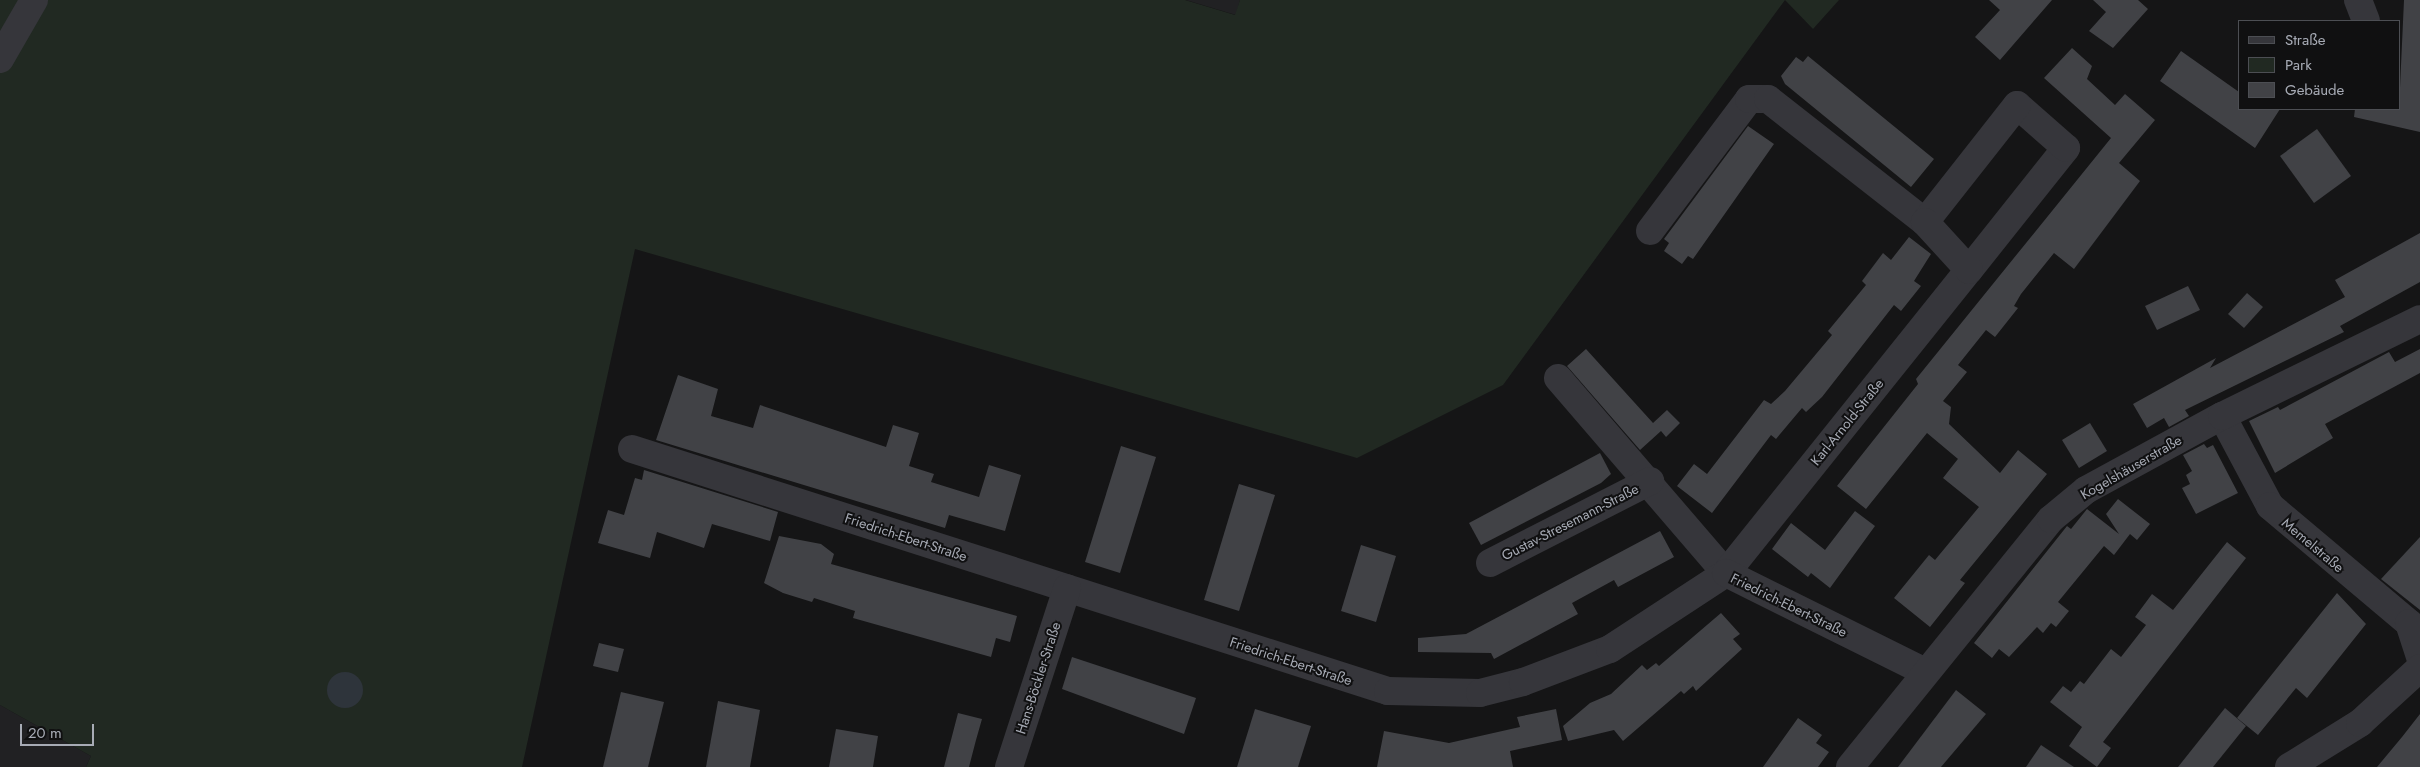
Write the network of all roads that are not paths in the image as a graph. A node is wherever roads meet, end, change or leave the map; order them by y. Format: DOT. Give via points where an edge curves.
graph roads {
  1 [pos="34,0"];
  2 [pos="2358,0"];
  3 [pos="2366,20"];
  4 [pos="0,59"];
  5 [pos="1925,222"];
  6 [pos="1650,231"];
  7 [pos="1968,270"];
  8 [pos="2420,319"];
  9 [pos="1558,378"];
  10 [pos="2222,416"];
  11 [pos="632,449"];
  12 [pos="1650,481"];
  13 [pos="1490,563"];
  14 [pos="1726,573"];
  15 [pos="1067,588"];
  16 [pos="2420,657"];
  17 [pos="2420,668"];
  18 [pos="1925,672"];
  19 [pos="1009,767"];
  20 [pos="1850,767"];
  21 [pos="2289,767"];
  1 -- 4 [label="street"];
  2 -- 3 [label="street"];
  5 -- 6 [label="street" via="1768,99 1749,99"];
  5 -- 7 [label="street"];
  5 -- 7 [label="street, Karl-Arnold-Straße" via="2017,105 2066,148"];
  7 -- 14 [label="street, Karl-Arnold-Straße"];
  8 -- 10 [label="street, Kogelshäuserstraße"];
  9 -- 12 [label="street, Gustav-Stresemann-Straße"];
  10 -- 16 [label="street, Memelstraße" via="2270,506 2409,623"];
  10 -- 18 [label="street, Kogelshäuserstraße" via="2086,490 2051,519"];
  11 -- 15 [label="street, Friedrich-Ebert-Straße"];
  12 -- 13 [label="street, Gustav-Stresemann-Straße"];
  12 -- 14 [label="street, Gustav-Stresemann-Straße"];
  14 -- 15 [label="street, Friedrich-Ebert-Straße" via="1641,631 1592,656 1480,693 1388,691 1338,678"];
  14 -- 18 [label="street, Friedrich-Ebert-Straße"];
  15 -- 19 [label="street, Hans-Böckler-Straße"];
  17 -- 21 [label="street" via="2360,723"];
  18 -- 20 [label="street, Kogelshäuserstraße"];
}
